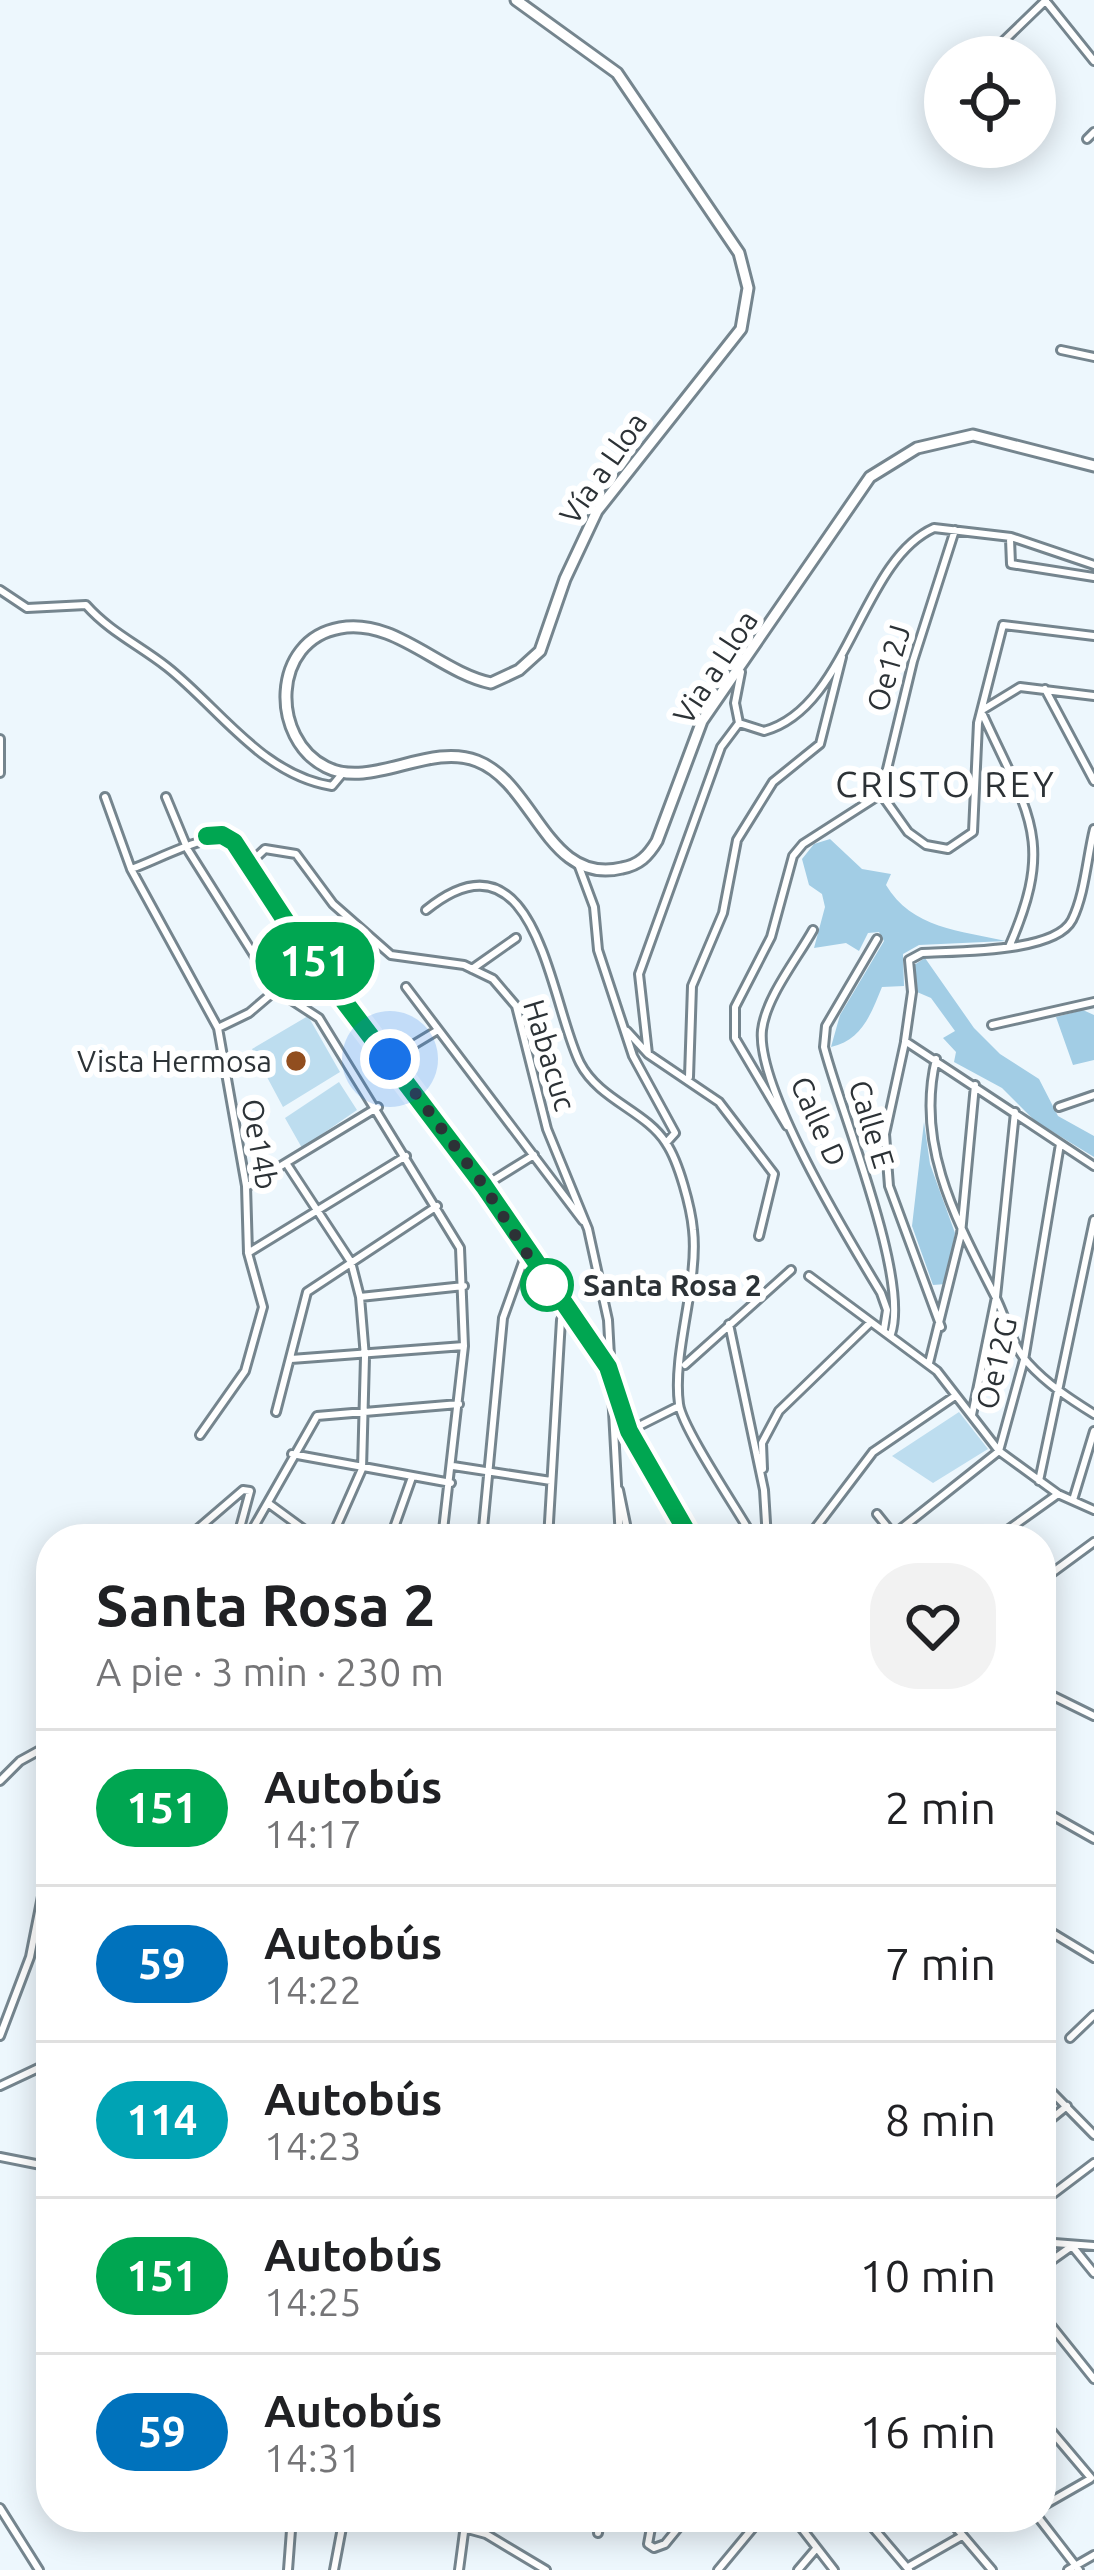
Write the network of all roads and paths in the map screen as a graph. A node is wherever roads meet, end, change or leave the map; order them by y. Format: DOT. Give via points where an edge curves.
graph roads {
  1 [pos="516,0"];
  2 [pos="1045,0"];
  3 [pos="1009,36"];
  4 [pos="1094,61"];
  5 [pos="1061,350"];
  6 [pos="1094,357"];
  7 [pos="1094,466"];
  8 [pos="955,530"];
  9 [pos="1011,537"];
  10 [pos="1094,566"];
  11 [pos="1094,577"];
  12 [pos="0,590"];
  13 [pos="1094,636"];
  14 [pos="844,647"];
  15 [pos="741,672"];
  16 [pos="1045,689"];
  17 [pos="1094,696"];
  18 [pos="981,712"];
  19 [pos="739,723"];
  20 [pos="0,739"];
  21 [pos="0,773"];
  22 [pos="342,774"];
  23 [pos="1094,781"];
  24 [pos="881,794"];
  25 [pos="105,797"];
  26 [pos="166,797"];
  27 [pos="1094,829"];
  28 [pos="188,850"];
  29 [pos="249,864"];
  30 [pos="578,864"];
  31 [pos="131,869"];
  32 [pos="426,910"];
  33 [pos="813,930"];
  34 [pos="516,938"];
  35 [pos="877,939"];
  36 [pos="1009,947"];
  37 [pos="472,969"];
  38 [pos="406,987"];
  39 [pos="276,990"];
  40 [pos="1094,1002"];
  41 [pos="992,1024"];
  42 [pos="218,1028"];
  43 [pos="624,1028"];
  44 [pos="440,1029"];
  45 [pos="905,1041"];
  46 [pos="648,1054"];
  47 [pos="390,1059"];
  48 [pos="936,1059"];
  49 [pos="689,1077"];
  50 [pos="975,1085"];
  51 [pos="1094,1095"];
  52 [pos="378,1107"];
  53 [pos="1059,1107"];
  54 [pos="1015,1112"];
  55 [pos="795,1139"];
  56 [pos="666,1143"];
  57 [pos="1060,1144"];
  58 [pos="533,1155"];
  59 [pos="406,1156"];
  60 [pos="288,1166"];
  61 [pos="1094,1166"];
  62 [pos="246,1186"];
  63 [pos="484,1186"];
  64 [pos="437,1206"];
  65 [pos="318,1210"];
  66 [pos="1094,1220"];
  67 [pos="588,1229"];
  68 [pos="961,1234"];
  69 [pos="759,1236"];
  70 [pos="526,1251"];
  71 [pos="248,1253"];
  72 [pos="351,1262"];
  73 [pos="790,1270"];
  74 [pos="809,1276"];
  75 [pos="464,1286"];
  76 [pos="360,1297"];
  77 [pos="995,1297"];
  78 [pos="568,1310"];
  79 [pos="729,1324"];
  80 [pos="874,1324"];
  81 [pos="941,1327"];
  82 [pos="887,1332"];
  83 [pos="464,1346"];
  84 [pos="365,1357"];
  85 [pos="291,1359"];
  86 [pos="1024,1360"];
  87 [pos="929,1364"];
  88 [pos="608,1367"];
  89 [pos="683,1368"];
  90 [pos="1061,1394"];
  91 [pos="955,1396"];
  92 [pos="459,1404"];
  93 [pos="679,1406"];
  94 [pos="276,1412"];
  95 [pos="365,1414"];
  96 [pos="1094,1414"];
  97 [pos="972,1415"];
  98 [pos="629,1431"];
  99 [pos="1094,1431"];
  100 [pos="200,1435"];
  101 [pos="999,1451"];
  102 [pos="292,1454"];
  103 [pos="453,1466"];
  104 [pos="362,1469"];
  105 [pos="488,1469"];
  106 [pos="616,1475"];
  107 [pos="411,1479"];
  108 [pos="550,1481"];
  109 [pos="1039,1481"];
  110 [pos="451,1483"];
  111 [pos="764,1490"];
  112 [pos="1058,1494"];
  113 [pos="1072,1500"];
  114 [pos="268,1503"];
  115 [pos="1094,1510"];
  116 [pos="878,1514"];
  117 [pos="203,1524"];
  118 [pos="241,1524"];
  119 [pos="256,1524"];
  120 [pos="296,1524"];
  121 [pos="338,1524"];
  122 [pos="395,1524"];
  123 [pos="444,1524"];
  124 [pos="483,1524"];
  125 [pos="549,1524"];
  126 [pos="619,1524"];
  127 [pos="626,1524"];
  128 [pos="682,1524"];
  129 [pos="746,1524"];
  130 [pos="766,1524"];
  131 [pos="818,1524"];
  132 [pos="884,1524"];
  133 [pos="908,1524"];
  134 [pos="1016,1524"];
  135 [pos="1094,1542"];
  136 [pos="1056,1570"];
  137 [pos="1056,1697"];
  138 [pos="1094,1715"];
  139 [pos="36,1752"];
  140 [pos="0,1781"];
  141 [pos="1056,1817"];
  142 [pos="1094,1839"];
  143 [pos="36,1928"];
  144 [pos="1056,1935"];
  145 [pos="1094,1958"];
  146 [pos="1094,2015"];
  147 [pos="0,2036"];
  148 [pos="1070,2038"];
  149 [pos="36,2072"];
  150 [pos="0,2086"];
  151 [pos="1056,2095"];
  152 [pos="1067,2106"];
  153 [pos="1056,2115"];
  154 [pos="1094,2135"];
  155 [pos="0,2157"];
  156 [pos="1094,2163"];
  157 [pos="36,2165"];
  158 [pos="1056,2192"];
  159 [pos="1056,2244"];
  160 [pos="1072,2246"];
  161 [pos="1094,2246"];
  162 [pos="1056,2257"];
  163 [pos="1094,2273"];
  164 [pos="1056,2332"];
  165 [pos="1094,2379"];
  166 [pos="1056,2436"];
  167 [pos="1093,2477"];
  168 [pos="1056,2498"];
  169 [pos="0,2508"];
  170 [pos="291,2532"];
  171 [pos="341,2532"];
  172 [pos="463,2532"];
  173 [pos="479,2532"];
  174 [pos="650,2532"];
  175 [pos="674,2532"];
  176 [pos="750,2532"];
  177 [pos="803,2532"];
  178 [pos="877,2532"];
  179 [pos="959,2532"];
  180 [pos="1048,2532"];
  181 [pos="962,2536"];
  182 [pos="815,2550"];
  183 [pos="1094,2555"];
  184 [pos="908,2569"];
  185 [pos="1074,2569"];
  186 [pos="39,2570"];
  187 [pos="287,2570"];
  188 [pos="334,2570"];
  189 [pos="458,2570"];
  190 [pos="546,2570"];
  191 [pos="718,2570"];
  192 [pos="798,2570"];
  193 [pos="834,2570"];
  194 [pos="992,2570"];
  1 -- 22 [label="street, Vía a Lloa" via="617,73 739,253 746,312 738,334 597,511 530,663 491,683 370,628 337,628 306,648 287,687 289,733 302,752"];
  2 -- 3 [label="street"];
  2 -- 4 [label="street"];
  5 -- 6 [label="street"];
  7 -- 15 [label="street, Via a Lloa" via="973,435 898,457 870,477"];
  8 -- 9 [label="street"];
  8 -- 14 [label="street" via="924,532 883,580"];
  8 -- 24 [label="street, Oe12J"];
  9 -- 10 [label="street"];
  9 -- 11 [label="street" via="1011,564"];
  12 -- 22 [label="street" via="28,608 86,605 204,698 260,756 318,784 332,786"];
  13 -- 18 [label="street" via="1003,625"];
  14 -- 19 [label="street" via="800,717 764,731"];
  14 -- 49 [label="street" via="820,744 773,782 737,840 724,913 692,986"];
  15 -- 19 [label="street"];
  15 -- 30 [label="street, Via a Lloa" via="702,721 645,858 615,870"];
  16 -- 17 [label="street"];
  16 -- 18 [label="street" via="1014,689"];
  16 -- 23 [label="street"];
  18 -- 24 [label="street" via="970,838 948,850 926,845"];
  18 -- 36 [label="street" via="1035,837 1034,887"];
  19 -- 46 [label="street" via="721,746 639,974"];
  20 -- 21 [label="street"];
  22 -- 30 [label="street" via="476,760 502,776"];
  24 -- 55 [label="street" via="793,856 771,938 735,1007 735,1038"];
  25 -- 31 [label="street, Oe14b"];
  26 -- 28 [label="street"];
  27 -- 36 [label="street" via="1064,932"];
  28 -- 29 [label="street" via="207,836 227,837"];
  28 -- 31 [label="street"];
  28 -- 39 [label="street"];
  29 -- 37 [label="street" via="265,849 296,854 333,904 391,955"];
  29 -- 47 [label="street"];
  30 -- 43 [label="street"];
  31 -- 42 [label="street, Oe14b"];
  32 -- 56 [label="street" via="466,888 514,902 546,952 580,1066"];
  33 -- 55 [label="street, Calle D" via="762,1026"];
  34 -- 37 [label="street"];
  35 -- 82 [label="street, Calle E" via="826,1026 824,1047 889,1277 896,1314"];
  36 -- 45 [label="street" via="913,956"];
  37 -- 67 [label="street, Habacuc" via="516,1006 547,1129"];
  38 -- 44 [label="street"];
  39 -- 42 [label="street"];
  39 -- 52 [label="street" via="320,1018"];
  40 -- 41 [label="street"];
  42 -- 62 [label="street, Oe14b"];
  43 -- 46 [label="street"];
  43 -- 56 [label="street" via="669,1114 675,1133"];
  44 -- 47 [label="street"];
  44 -- 58 [label="street"];
  45 -- 48 [label="street"];
  45 -- 81 [label="street" via="885,1134 889,1186"];
  46 -- 49 [label="street"];
  47 -- 63 [label="street"];
  48 -- 50 [label="street"];
  48 -- 68 [label="street" via="928,1107"];
  49 -- 69 [label="street" via="719,1102 774,1174"];
  50 -- 54 [label="street"];
  50 -- 68 [label="street"];
  51 -- 53 [label="street"];
  52 -- 59 [label="street"];
  52 -- 60 [label="street"];
  54 -- 57 [label="street"];
  54 -- 77 [label="street"];
  55 -- 82 [label="street, Calle D" via="881,1293"];
  56 -- 89 [label="street" via="693,1231"];
  57 -- 61 [label="street"];
  57 -- 86 [label="street, Oe12G"];
  58 -- 63 [label="street"];
  58 -- 67 [label="street"];
  59 -- 64 [label="street"];
  59 -- 65 [label="street"];
  60 -- 62 [label="street"];
  60 -- 65 [label="street"];
  62 -- 71 [label="street, Oe14b"];
  63 -- 70 [label="street"];
  64 -- 72 [label="street"];
  64 -- 75 [label="street" via="460,1248"];
  65 -- 71 [label="street"];
  65 -- 72 [label="street"];
  66 -- 90 [label="street"];
  67 -- 88 [label="street, Habacuc" via="608,1320"];
  68 -- 77 [label="street"];
  68 -- 81 [label="street"];
  70 -- 78 [label="street"];
  70 -- 105 [label="street" via="503,1318"];
  71 -- 100 [label="street, Oe14b" via="260,1322 245,1371"];
  72 -- 76 [label="street"];
  72 -- 85 [label="street" via="307,1292"];
  73 -- 79 [label="street"];
  74 -- 80 [label="street"];
  75 -- 76 [label="street"];
  75 -- 83 [label="street"];
  76 -- 84 [label="street"];
  77 -- 86 [label="street"];
  77 -- 97 [label="street"];
  78 -- 88 [label="street"];
  78 -- 108 [label="street"];
  79 -- 89 [label="street"];
  79 -- 111 [label="street"];
  80 -- 82 [label="street"];
  80 -- 111 [label="street" via="864,1324 767,1428"];
  81 -- 87 [label="street"];
  82 -- 87 [label="street"];
  83 -- 84 [label="street"];
  83 -- 92 [label="street"];
  84 -- 85 [label="street"];
  84 -- 95 [label="street"];
  85 -- 94 [label="street"];
  86 -- 90 [label="street"];
  86 -- 101 [label="street, Oe12G"];
  87 -- 91 [label="street"];
  88 -- 98 [label="street"];
  88 -- 106 [label="street"];
  89 -- 93 [label="street"];
  90 -- 96 [label="street"];
  90 -- 109 [label="street"];
  91 -- 97 [label="street"];
  91 -- 131 [label="street" via="873,1452"];
  92 -- 95 [label="street"];
  92 -- 103 [label="street"];
  93 -- 98 [label="street"];
  93 -- 129 [label="street"];
  95 -- 102 [label="street" via="316,1417"];
  95 -- 104 [label="street"];
  97 -- 101 [label="street"];
  98 -- 128 [label="street"];
  99 -- 113 [label="street"];
  101 -- 109 [label="street"];
  101 -- 133 [label="street, Oe12G"];
  102 -- 104 [label="street"];
  102 -- 114 [label="street"];
  103 -- 105 [label="street"];
  103 -- 110 [label="street"];
  104 -- 107 [label="street"];
  104 -- 121 [label="street"];
  105 -- 108 [label="street"];
  105 -- 124 [label="street"];
  106 -- 126 [label="street"];
  106 -- 127 [label="street"];
  107 -- 110 [label="street"];
  107 -- 122 [label="street"];
  108 -- 125 [label="street"];
  109 -- 112 [label="street"];
  110 -- 123 [label="street"];
  111 -- 130 [label="street"];
  112 -- 113 [label="street"];
  112 -- 134 [label="street"];
  113 -- 115 [label="street"];
  114 -- 119 [label="street"];
  114 -- 120 [label="street"];
  116 -- 132 [label="street"];
  117 -- 118 [label="street" via="250,1491"];
  135 -- 136 [label="street"];
  137 -- 138 [label="street"];
  139 -- 140 [label="street"];
  141 -- 142 [label="street"];
  143 -- 147 [label="street"];
  144 -- 145 [label="street"];
  146 -- 148 [label="street"];
  149 -- 150 [label="street"];
  151 -- 152 [label="street"];
  152 -- 153 [label="street"];
  152 -- 154 [label="street"];
  155 -- 157 [label="street"];
  156 -- 158 [label="street"];
  159 -- 160 [label="street"];
  160 -- 161 [label="street"];
  160 -- 162 [label="street"];
  160 -- 163 [label="street"];
  164 -- 165 [label="street"];
  166 -- 167 [label="street"];
  167 -- 168 [label="street"];
  169 -- 186 [label="street"];
  170 -- 187 [label="street"];
  171 -- 188 [label="street"];
  172 -- 189 [label="street"];
  173 -- 190 [label="street"];
  174 -- 175 [label="street" via="651,2547"];
  176 -- 191 [label="street"];
  177 -- 182 [label="street"];
  178 -- 184 [label="street"];
  179 -- 181 [label="street"];
  180 -- 185 [label="street"];
  181 -- 184 [label="street"];
  181 -- 194 [label="street"];
  182 -- 192 [label="street"];
  182 -- 193 [label="street"];
  183 -- 185 [label="street"];
}
